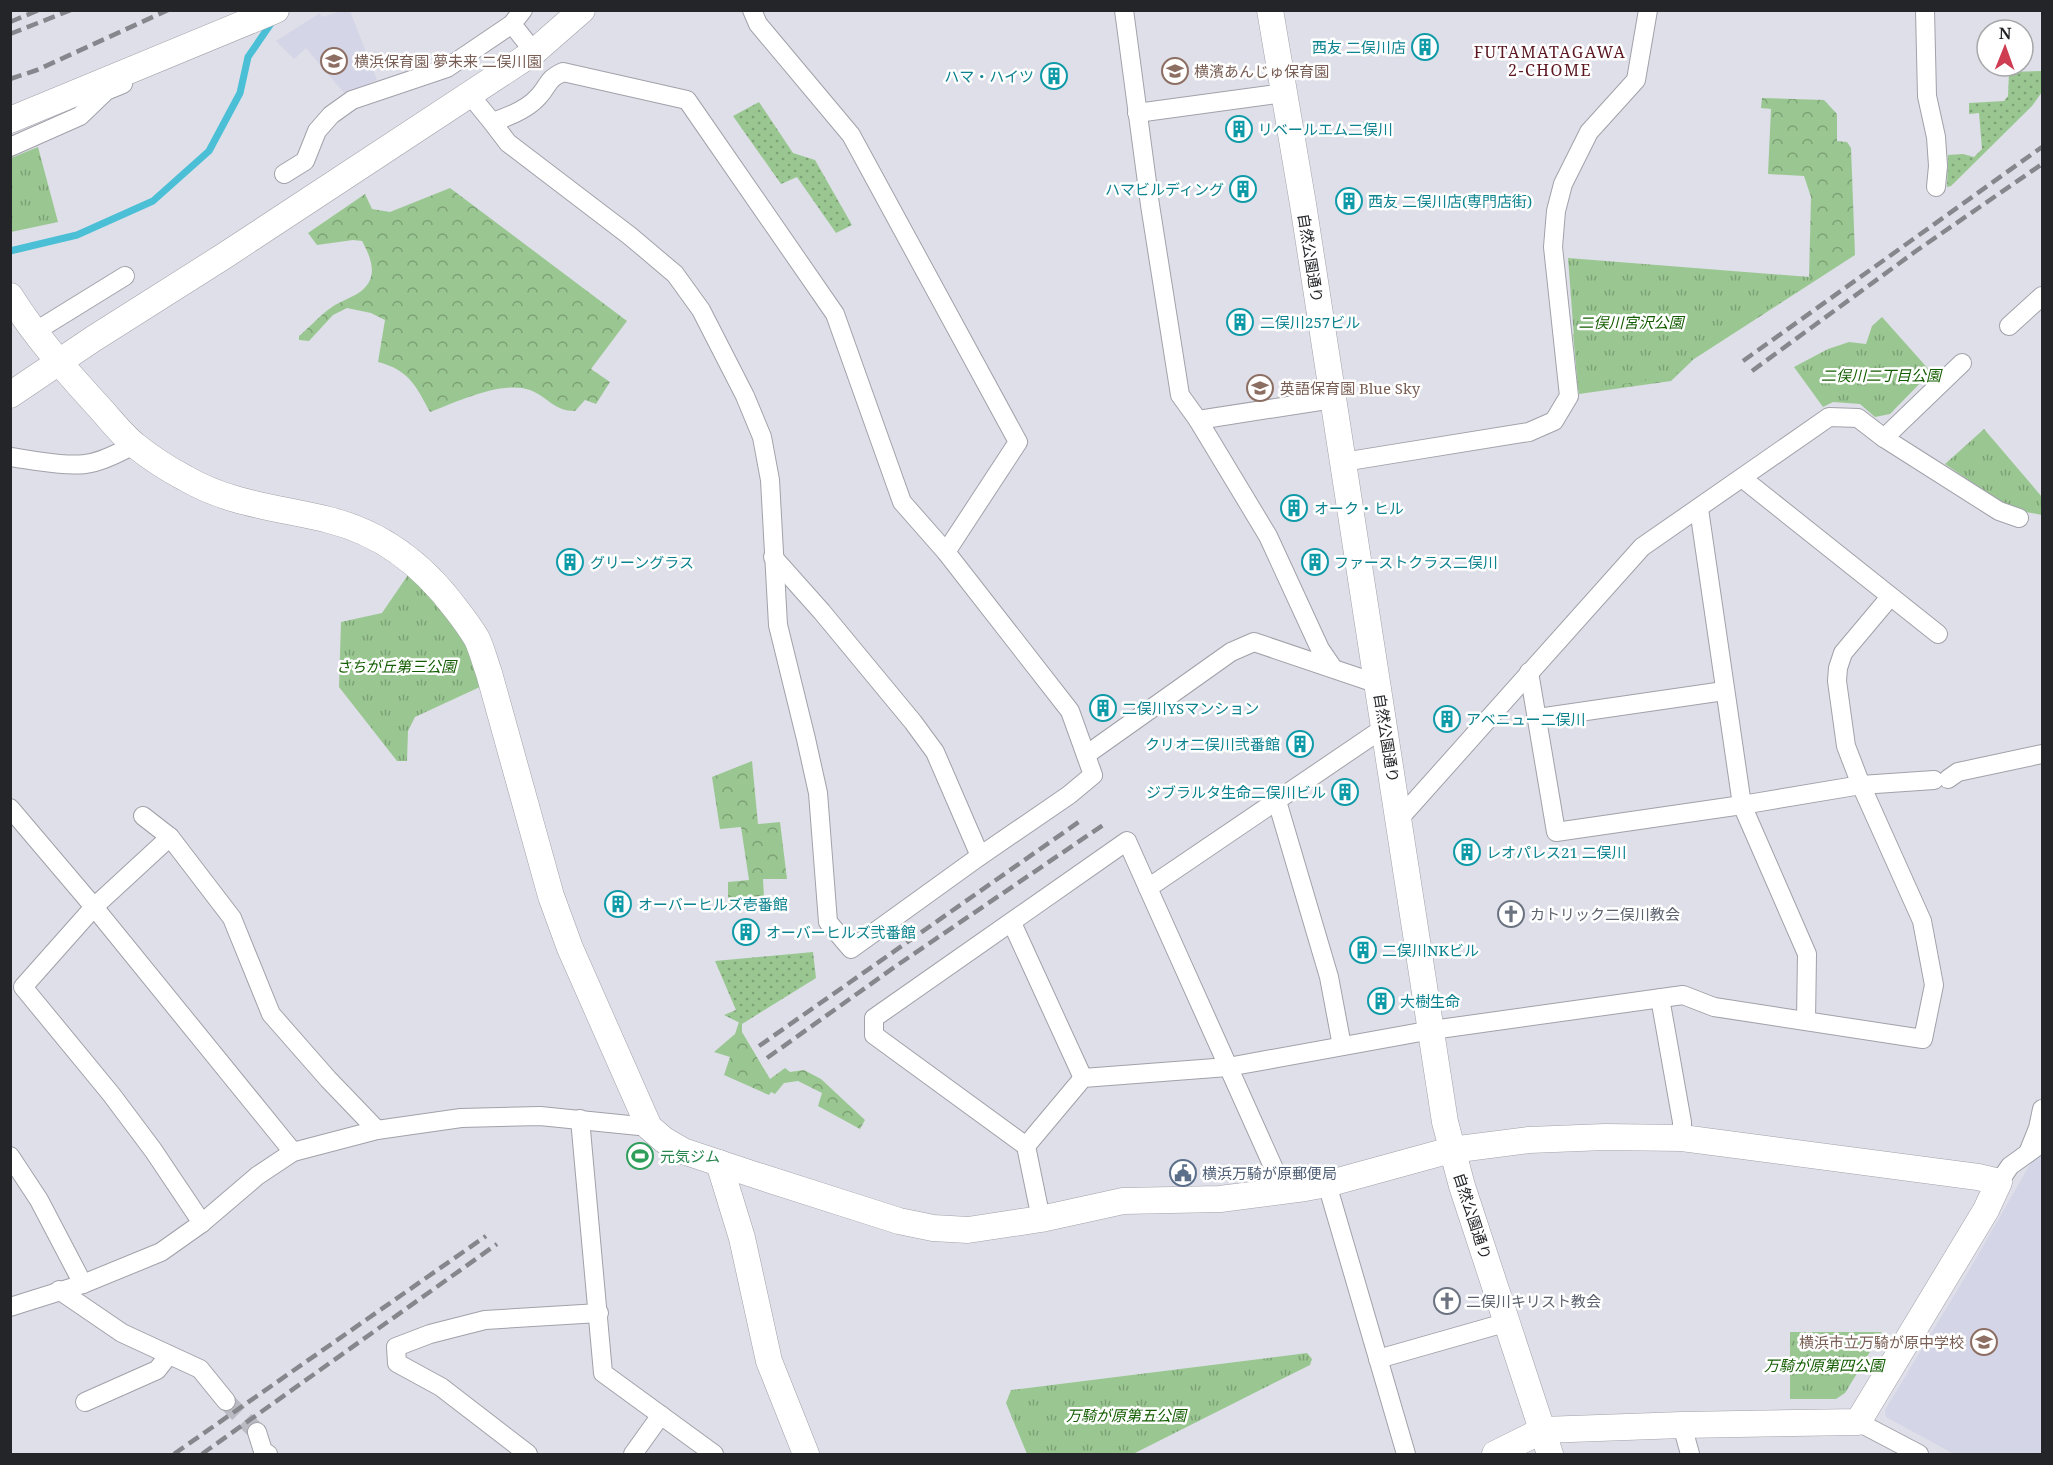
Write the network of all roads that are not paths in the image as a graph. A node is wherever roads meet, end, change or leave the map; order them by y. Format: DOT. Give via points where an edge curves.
graph roads {
  1 [pos="276,10"];
  2 [pos="582,10"];
  3 [pos="752,10"];
  4 [pos="1124,10"];
  5 [pos="1270,10"];
  6 [pos="1648,10"];
  7 [pos="1925,10"];
  8 [pos="518,17"];
  9 [pos="238,36"];
  10 [pos="534,52"];
  11 [pos="1284,93"];
  12 [pos="470,95"];
  13 [pos="1137,113"];
  14 [pos="12,120"];
  15 [pos="492,122"];
  16 [pos="10,147"];
  17 [pos="284,174"];
  18 [pos="1936,187"];
  19 [pos="125,276"];
  20 [pos="10,296"];
  21 [pos="2043,296"];
  22 [pos="2009,326"];
  23 [pos="36,331"];
  24 [pos="60,362"];
  25 [pos="1962,363"];
  26 [pos="10,395"];
  27 [pos="1333,399"];
  28 [pos="1198,420"];
  29 [pos="1884,438"];
  30 [pos="134,445"];
  31 [pos="10,457"];
  32 [pos="1343,462"];
  33 [pos="1742,478"];
  34 [pos="1699,508"];
  35 [pos="2019,518"];
  36 [pos="946,552"];
  37 [pos="773,557"];
  38 [pos="1890,597"];
  39 [pos="1938,634"];
  40 [pos="1333,668"];
  41 [pos="1529,672"];
  42 [pos="1378,684"];
  43 [pos="1724,691"];
  44 [pos="1538,718"];
  45 [pos="1385,727"];
  46 [pos="2043,754"];
  47 [pos="1086,755"];
  48 [pos="1861,785"];
  49 [pos="1277,801"];
  50 [pos="1742,805"];
  51 [pos="10,808"];
  52 [pos="143,816"];
  53 [pos="1399,819"];
  54 [pos="170,837"];
  55 [pos="980,856"];
  56 [pos="1148,888"];
  57 [pos="94,907"];
  58 [pos="1012,922"];
  59 [pos="1660,998"];
  60 [pos="1806,1021"];
  61 [pos="1432,1030"];
  62 [pos="1342,1046"];
  63 [pos="1228,1067"];
  64 [pos="1083,1078"];
  65 [pos="2043,1109"];
  66 [pos="580,1119"];
  67 [pos="649,1127"];
  68 [pos="377,1130"];
  69 [pos="1682,1138"];
  70 [pos="1026,1146"];
  71 [pos="2035,1148"];
  72 [pos="1451,1150"];
  73 [pos="293,1152"];
  74 [pos="10,1155"];
  75 [pos="719,1164"];
  76 [pos="1999,1182"];
  77 [pos="1327,1184"];
  78 [pos="1284,1191"];
  79 [pos="1041,1219"];
  80 [pos="202,1223"];
  81 [pos="83,1284"];
  82 [pos="59,1290"];
  83 [pos="10,1307"];
  84 [pos="598,1313"];
  85 [pos="1508,1322"];
  86 [pos="169,1355"];
  87 [pos="1378,1359"];
  88 [pos="226,1401"];
  89 [pos="85,1402"];
  90 [pos="661,1415"];
  91 [pos="1858,1422"];
  92 [pos="1682,1425"];
  93 [pos="257,1432"];
  94 [pos="1547,1442"];
  95 [pos="268,1455"];
  96 [pos="528,1455"];
  97 [pos="633,1455"];
  98 [pos="714,1455"];
  99 [pos="806,1455"];
  100 [pos="1406,1455"];
  101 [pos="1495,1455"];
  102 [pos="1690,1455"];
  103 [pos="1919,1455"];
  1 -- 14 [label="street"];
  2 -- 10 [label="street"];
  3 -- 36 [label="street" via="758,24 851,135 1018,442"];
  4 -- 13 [label="street"];
  5 -- 11 [label="street, 自然公園通り"];
  6 -- 32 [label="street" via="1635,80 1589,132 1563,184 1556,211 1553,247 1569,396 1554,422 1529,432"];
  7 -- 18 [label="street" via="1927,96 1936,137"];
  8 -- 10 [label="street"];
  8 -- 17 [label="street" via="447,68 352,100 317,131 305,161"];
  9 -- 16 [label="street" via="106,91 80,116"];
  10 -- 12 [label="street"];
  11 -- 13 [label="street"];
  11 -- 27 [label="street, 自然公園通り"];
  12 -- 15 [label="street"];
  12 -- 24 [label="street"];
  13 -- 28 [label="street" via="1180,395"];
  15 -- 36 [label="street" via="509,117 539,97 551,78 563,72 687,100 834,314 902,502"];
  15 -- 37 [label="street" via="508,143 675,274 701,310 746,396 762,437 770,480"];
  19 -- 23 [label="street"];
  20 -- 23 [label="street"];
  21 -- 22 [label="street"];
  23 -- 24 [label="street"];
  24 -- 26 [label="street"];
  24 -- 30 [label="street"];
  25 -- 29 [label="street"];
  27 -- 28 [label="street"];
  27 -- 32 [label="street, 自然公園通り"];
  28 -- 40 [label="street" via="1268,536 1320,649"];
  29 -- 33 [label="street" via="1858,418 1828,417"];
  29 -- 35 [label="street" via="1998,511"];
  30 -- 31 [label="street" via="89,464"];
  30 -- 67 [label="street" via="210,491 356,528 398,551 441,588 476,639 551,896"];
  32 -- 42 [label="street, 自然公園通り"];
  33 -- 34 [label="street"];
  33 -- 38 [label="street"];
  34 -- 41 [label="street" via="1642,547"];
  34 -- 43 [label="street"];
  36 -- 47 [label="street" via="1070,711"];
  37 -- 55 [label="street" via="914,722 935,752"];
  37 -- 55 [label="street" via="778,625 818,793 828,921 851,949"];
  38 -- 39 [label="street"];
  38 -- 48 [label="street" via="1843,653 1838,668 1846,746"];
  40 -- 42 [label="street"];
  40 -- 47 [label="street" via="1254,642 1231,652"];
  41 -- 44 [label="street"];
  41 -- 53 [label="street"];
  42 -- 45 [label="street, 自然公園通り"];
  43 -- 44 [label="street"];
  43 -- 50 [label="street"];
  44 -- 50 [label="street" via="1556,832"];
  45 -- 49 [label="street"];
  45 -- 53 [label="street, 自然公園通り"];
  46 -- 48 [label="street" via="1941,779"];
  47 -- 55 [label="street" via="1093,775"];
  48 -- 50 [label="street"];
  48 -- 60 [label="street" via="1922,921 1934,985 1923,1039"];
  49 -- 56 [label="street"];
  49 -- 62 [label="street" via="1329,977"];
  50 -- 60 [label="street" via="1807,954"];
  51 -- 57 [label="street"];
  52 -- 54 [label="street"];
  53 -- 61 [label="street, 自然公園通り"];
  54 -- 57 [label="street"];
  54 -- 68 [label="street" via="232,918 271,1014"];
  56 -- 58 [label="street" via="1127,841"];
  56 -- 63 [label="street"];
  57 -- 73 [label="street"];
  57 -- 80 [label="street" via="23,987 111,1094"];
  58 -- 64 [label="street"];
  58 -- 70 [label="street" via="874,1018 874,1035"];
  59 -- 60 [label="street" via="1683,995 1714,1007"];
  59 -- 61 [label="street"];
  59 -- 69 [label="street"];
  61 -- 62 [label="street"];
  61 -- 72 [label="street, 自然公園通り"];
  62 -- 63 [label="street"];
  63 -- 64 [label="street"];
  63 -- 78 [label="street"];
  64 -- 70 [label="street"];
  65 -- 71 [label="street"];
  66 -- 67 [label="street"];
  66 -- 68 [label="street" via="461,1118"];
  66 -- 84 [label="street"];
  67 -- 75 [label="street" via="664,1140"];
  68 -- 73 [label="street"];
  69 -- 72 [label="street" via="1528,1140"];
  69 -- 76 [label="street"];
  70 -- 79 [label="street"];
  71 -- 76 [label="street" via="2010,1166"];
  72 -- 77 [label="street"];
  72 -- 85 [label="street, 自然公園通り"];
  73 -- 80 [label="street" via="256,1176"];
  74 -- 81 [label="street" via="39,1200"];
  75 -- 79 [label="street" via="899,1221 933,1228 968,1230"];
  75 -- 99 [label="street" via="742,1238 769,1361"];
  76 -- 91 [label="street"];
  77 -- 78 [label="street"];
  77 -- 87 [label="street"];
  78 -- 79 [label="street" via="1220,1199 1123,1201"];
  80 -- 81 [label="street" via="161,1252"];
  81 -- 82 [label="street"];
  82 -- 83 [label="street"];
  82 -- 86 [label="street" via="122,1333"];
  84 -- 90 [label="street" via="603,1373"];
  84 -- 96 [label="street" via="485,1320 396,1347 397,1363 441,1387"];
  85 -- 87 [label="street"];
  85 -- 94 [label="street, 自然公園通り"];
  86 -- 88 [label="street" via="200,1369"];
  86 -- 89 [label="street" via="157,1370"];
  87 -- 100 [label="street"];
  90 -- 97 [label="street"];
  90 -- 98 [label="street"];
  91 -- 92 [label="street"];
  91 -- 103 [label="street"];
  92 -- 94 [label="street"];
  92 -- 102 [label="street"];
  93 -- 95 [label="street"];
  94 -- 101 [label="street"];
}
